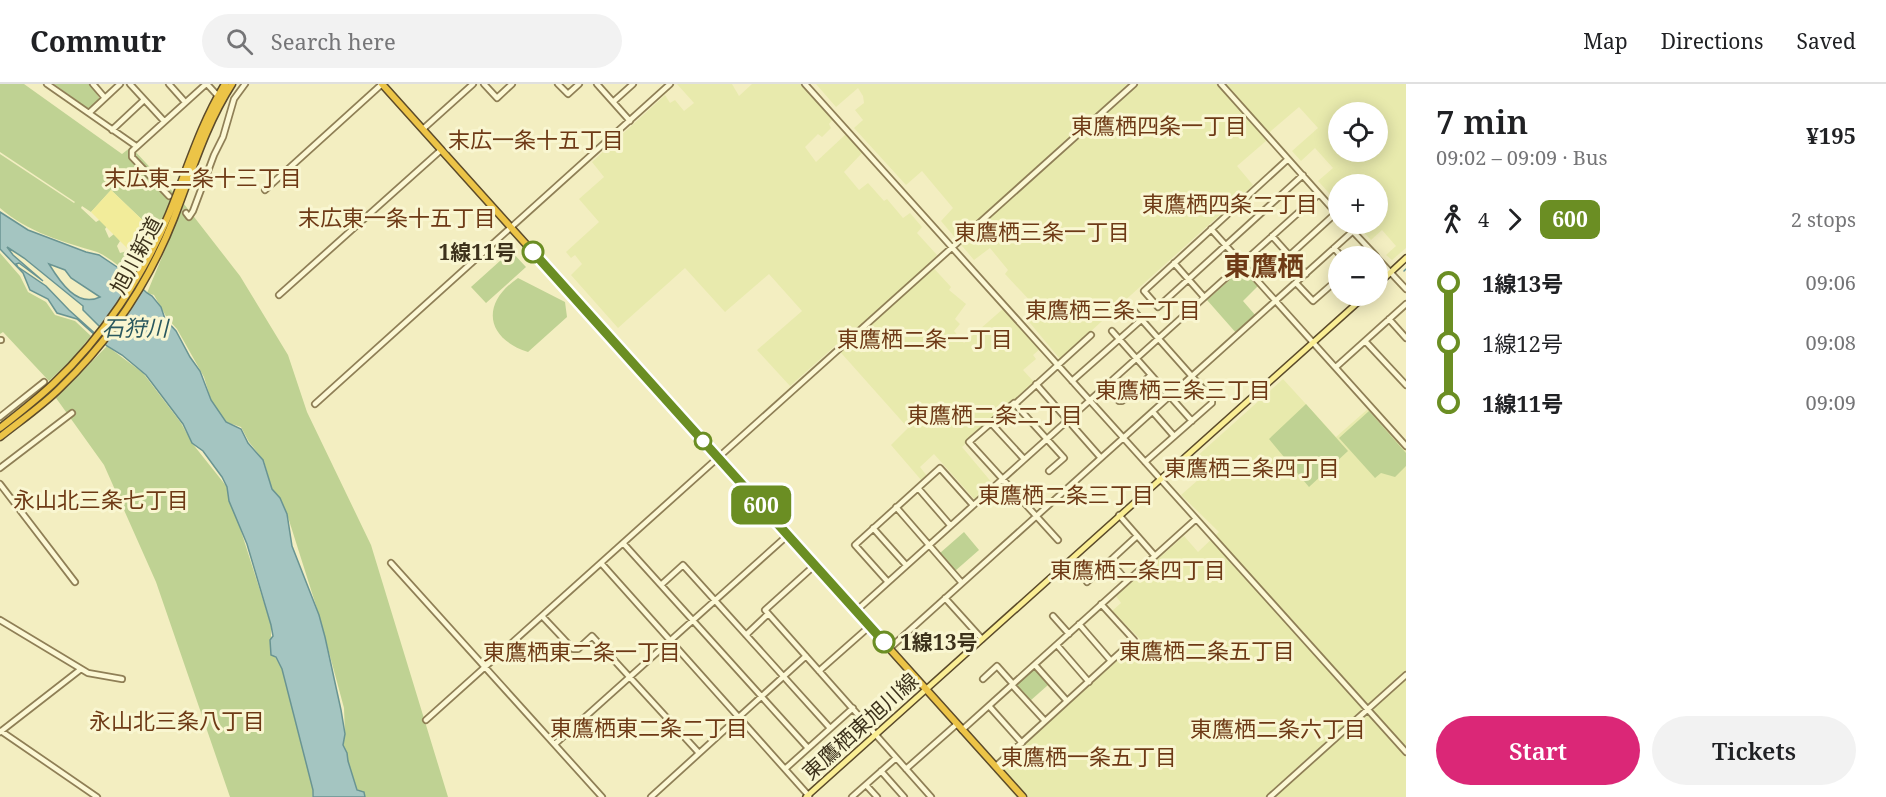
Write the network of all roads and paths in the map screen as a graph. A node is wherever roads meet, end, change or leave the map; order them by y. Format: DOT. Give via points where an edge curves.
graph roads {
  1 [pos="47,84"];
  2 [pos="93,84"];
  3 [pos="120,84"];
  4 [pos="130,84"];
  5 [pos="169,84"];
  6 [pos="206,84"];
  7 [pos="225,84"];
  8 [pos="232,84"];
  9 [pos="245,84"];
  10 [pos="382,84"];
  11 [pos="473,84"];
  12 [pos="484,84"];
  13 [pos="512,84"];
  14 [pos="558,84"];
  15 [pos="579,84"];
  16 [pos="597,84"];
  17 [pos="633,84"];
  18 [pos="805,84"];
  19 [pos="1134,84"];
  20 [pos="1221,84"];
  21 [pos="668,85"];
  22 [pos="105,98"];
  23 [pos="220,98"];
  24 [pos="144,100"];
  25 [pos="185,102"];
  26 [pos="613,102"];
  27 [pos="232,104"];
  28 [pos="88,113"];
  29 [pos="164,121"];
  30 [pos="630,121"];
  31 [pos="423,129"];
  32 [pos="112,130"];
  33 [pos="136,146"];
  34 [pos="441,150"];
  35 [pos="1288,159"];
  36 [pos="1303,175"];
  37 [pos="265,190"];
  38 [pos="1319,194"];
  39 [pos="168,196"];
  40 [pos="1328,204"];
  41 [pos="186,213"];
  42 [pos="1328,222"];
  43 [pos="511,227"];
  44 [pos="1211,229"];
  45 [pos="1350,234"];
  46 [pos="1356,234"];
  47 [pos="1272,236"];
  48 [pos="1226,245"];
  49 [pos="1336,246"];
  50 [pos="1366,246"];
  51 [pos="952,248"];
  52 [pos="1328,254"];
  53 [pos="1290,255"];
  54 [pos="1406,258"];
  55 [pos="1174,263"];
  56 [pos="1242,263"];
  57 [pos="1390,272"];
  58 [pos="1306,274"];
  59 [pos="1188,280"];
  60 [pos="1296,283"];
  61 [pos="1328,288"];
  62 [pos="1406,289"];
  63 [pos="279,295"];
  64 [pos="1204,297"];
  65 [pos="1276,301"];
  66 [pos="1406,304"];
  67 [pos="1354,306"];
  68 [pos="1134,311"];
  69 [pos="1389,319"];
  70 [pos="1142,320"];
  71 [pos="1112,331"];
  72 [pos="1091,335"];
  73 [pos="1158,338"];
  74 [pos="1406,338"];
  75 [pos="1119,339"];
  76 [pos="1365,340"];
  77 [pos="1313,342"];
  78 [pos="1137,358"];
  79 [pos="1058,365"];
  80 [pos="1336,367"];
  81 [pos="1151,375"];
  82 [pos="1192,376"];
  83 [pos="1072,381"];
  84 [pos="44,382"];
  85 [pos="1036,384"];
  86 [pos="1406,385"];
  87 [pos="1105,386"];
  88 [pos="47,394"];
  89 [pos="1170,396"];
  90 [pos="1089,401"];
  91 [pos="315,404"];
  92 [pos="1015,404"];
  93 [pos="0,408"];
  94 [pos="72,412"];
  95 [pos="1153,412"];
  96 [pos="2,415"];
  97 [pos="1068,420"];
  98 [pos="1192,421"];
  99 [pos="991,423"];
  100 [pos="0,428"];
  101 [pos="0,436"];
  102 [pos="1174,436"];
  103 [pos="1123,438"];
  104 [pos="1047,439"];
  105 [pos="1406,446"];
  106 [pos="718,458"];
  107 [pos="1101,458"];
  108 [pos="1024,459"];
  109 [pos="1145,462"];
  110 [pos="0,468"];
  111 [pos="1049,471"];
  112 [pos="1003,478"];
  113 [pos="1159,479"];
  114 [pos="0,483"];
  115 [pos="918,488"];
  116 [pos="973,505"];
  117 [pos="896,507"];
  118 [pos="1119,515"];
  119 [pos="1036,516"];
  120 [pos="1196,519"];
  121 [pos="950,525"];
  122 [pos="873,528"];
  123 [pos="788,535"];
  124 [pos="1137,536"];
  125 [pos="1058,540"];
  126 [pos="623,543"];
  127 [pos="928,545"];
  128 [pos="1155,556"];
  129 [pos="1110,561"];
  130 [pos="391,563"];
  131 [pos="601,563"];
  132 [pos="815,565"];
  133 [pos="906,565"];
  134 [pos="1127,581"];
  135 [pos="75,582"];
  136 [pos="888,582"];
  137 [pos="1087,582"];
  138 [pos="962,583"];
  139 [pos="661,585"];
  140 [pos="945,598"];
  141 [pos="715,600"];
  142 [pos="1101,604"];
  143 [pos="856,610"];
  144 [pos="768,614"];
  145 [pos="542,615"];
  146 [pos="1053,616"];
  147 [pos="0,620"];
  148 [pos="693,621"];
  149 [pos="6,623"];
  150 [pos="1079,624"];
  151 [pos="870,626"];
  152 [pos="0,628"];
  153 [pos="1068,634"];
  154 [pos="746,635"];
  155 [pos="982,639"];
  156 [pos="670,641"];
  157 [pos="1057,645"];
  158 [pos="890,648"];
  159 [pos="806,656"];
  160 [pos="1111,660"];
  161 [pos="1035,665"];
  162 [pos="485,667"];
  163 [pos="81,669"];
  164 [pos="819,671"];
  165 [pos="1406,675"];
  166 [pos="783,676"];
  167 [pos="630,677"];
  168 [pos="122,679"];
  169 [pos="982,679"];
  170 [pos="1089,682"];
  171 [pos="1013,685"];
  172 [pos="926,689"];
  173 [pos="761,696"];
  174 [pos="1067,701"];
  175 [pos="989,706"];
  176 [pos="853,708"];
  177 [pos="1367,709"];
  178 [pos="738,717"];
  179 [pos="426,720"];
  180 [pos="1045,721"];
  181 [pos="957,724"];
  182 [pos="830,729"];
  183 [pos="963,730"];
  184 [pos="1,731"];
  185 [pos="876,734"];
  186 [pos="1022,743"];
  187 [pos="555,744"];
  188 [pos="808,748"];
  189 [pos="1406,752"];
  190 [pos="699,753"];
  191 [pos="896,758"];
  192 [pos="996,766"];
  193 [pos="785,769"];
  194 [pos="906,769"];
  195 [pos="881,771"];
  196 [pos="866,785"];
  197 [pos="808,796"];
  198 [pos="97,797"];
  199 [pos="602,797"];
  200 [pos="651,797"];
  201 [pos="852,797"];
  202 [pos="877,797"];
  203 [pos="904,797"];
  204 [pos="931,797"];
  205 [pos="1023,797"];
  206 [pos="1270,797"];
  1 -- 28 [label="street"];
  2 -- 22 [label="street"];
  3 -- 22 [label="street"];
  4 -- 24 [label="street"];
  5 -- 25 [label="street"];
  6 -- 23 [label="street"];
  6 -- 25 [label="street"];
  7 -- 23 [label="highway, 旭川新道"];
  8 -- 23 [label="highway, 旭川新道"];
  9 -- 27 [label="street"];
  10 -- 31 [label="highway"];
  10 -- 37 [label="street"];
  11 -- 31 [label="street"];
  12 -- 13 [label="street" via="497,98"];
  14 -- 15 [label="street" via="568,94"];
  16 -- 26 [label="street"];
  17 -- 26 [label="street"];
  18 -- 51 [label="street"];
  19 -- 51 [label="street"];
  20 -- 35 [label="street"];
  21 -- 30 [label="street"];
  22 -- 28 [label="street"];
  23 -- 27 [label="street"];
  23 -- 88 [label="highway, 旭川新道" via="192,149 169,221 143,267 98,335"];
  24 -- 29 [label="street"];
  24 -- 32 [label="street"];
  25 -- 29 [label="street"];
  26 -- 30 [label="street"];
  27 -- 41 [label="street" via="193,211 189,216"];
  28 -- 32 [label="street"];
  29 -- 33 [label="street"];
  30 -- 43 [label="street"];
  31 -- 34 [label="highway"];
  32 -- 33 [label="street"];
  33 -- 39 [label="street" via="132,157"];
  34 -- 43 [label="highway"];
  34 -- 63 [label="street"];
  35 -- 36 [label="street"];
  35 -- 44 [label="street"];
  36 -- 38 [label="street"];
  36 -- 48 [label="street"];
  38 -- 40 [label="street"];
  38 -- 47 [label="street"];
  42 -- 53 [label="street"];
  43 -- 91 [label="street"];
  43 -- 106 [label="highway"];
  44 -- 48 [label="street"];
  44 -- 55 [label="street"];
  45 -- 49 [label="street"];
  46 -- 50 [label="street"];
  47 -- 53 [label="street"];
  47 -- 56 [label="street"];
  48 -- 56 [label="street"];
  48 -- 59 [label="street"];
  51 -- 79 [label="street"];
  51 -- 106 [label="street"];
  52 -- 58 [label="street"];
  53 -- 58 [label="street"];
  54 -- 57 [label="main road"];
  55 -- 59 [label="street"];
  55 -- 59 [label="street" via="1144,291 1158,307"];
  56 -- 64 [label="street"];
  56 -- 65 [label="street"];
  57 -- 62 [label="street"];
  58 -- 60 [label="street"];
  59 -- 64 [label="street"];
  60 -- 61 [label="street" via="1313,301"];
  60 -- 65 [label="street"];
  64 -- 73 [label="street"];
  65 -- 77 [label="street"];
  65 -- 82 [label="street"];
  66 -- 69 [label="street"];
  67 -- 77 [label="main road, 東鷹栖東旭川線"];
  68 -- 70 [label="street"];
  69 -- 74 [label="street"];
  69 -- 76 [label="street"];
  70 -- 73 [label="street"];
  70 -- 75 [label="street"];
  71 -- 75 [label="street"];
  72 -- 79 [label="street"];
  73 -- 78 [label="street"];
  73 -- 82 [label="street"];
  75 -- 78 [label="street"];
  75 -- 83 [label="street"];
  76 -- 80 [label="street"];
  76 -- 86 [label="street"];
  77 -- 80 [label="street"];
  77 -- 113 [label="main road, 東鷹栖東旭川線"];
  78 -- 81 [label="street"];
  78 -- 87 [label="street"];
  79 -- 83 [label="street"];
  79 -- 85 [label="street"];
  80 -- 105 [label="street"];
  81 -- 87 [label="street" via="1122,401"];
  81 -- 89 [label="street"];
  82 -- 89 [label="street"];
  82 -- 98 [label="street" via="1212,399"];
  83 -- 90 [label="street"];
  84 -- 96 [label="street"];
  85 -- 92 [label="street"];
  85 -- 97 [label="street"];
  87 -- 90 [label="street"];
  88 -- 100 [label="highway, 旭川新道"];
  88 -- 101 [label="highway, 旭川新道"];
  89 -- 95 [label="street"];
  89 -- 98 [label="street"];
  90 -- 97 [label="street"];
  90 -- 103 [label="street"];
  92 -- 99 [label="street"];
  92 -- 104 [label="street"];
  93 -- 96 [label="street"];
  94 -- 110 [label="street"];
  95 -- 102 [label="street"];
  95 -- 103 [label="street"];
  97 -- 104 [label="street"];
  97 -- 107 [label="street"];
  98 -- 102 [label="street"];
  99 -- 108 [label="street"];
  99 -- 112 [label="street" via="969,442"];
  102 -- 109 [label="street"];
  103 -- 107 [label="street"];
  103 -- 109 [label="street"];
  104 -- 108 [label="street"];
  104 -- 111 [label="street" via="1064,458"];
  106 -- 123 [label="highway"];
  106 -- 126 [label="street"];
  107 -- 119 [label="street"];
  108 -- 112 [label="street"];
  109 -- 113 [label="street"];
  112 -- 116 [label="street"];
  112 -- 119 [label="street"];
  113 -- 118 [label="main road, 東鷹栖東旭川線"];
  113 -- 120 [label="street"];
  114 -- 135 [label="street"];
  115 -- 116 [label="street" via="940,468"];
  115 -- 117 [label="street"];
  115 -- 121 [label="street"];
  116 -- 121 [label="street"];
  117 -- 122 [label="street"];
  117 -- 127 [label="street"];
  118 -- 124 [label="street"];
  118 -- 155 [label="main road, 東鷹栖東旭川線"];
  119 -- 125 [label="street"];
  119 -- 138 [label="street"];
  120 -- 128 [label="street"];
  120 -- 177 [label="street"];
  121 -- 127 [label="street"];
  122 -- 133 [label="street"];
  122 -- 136 [label="street" via="855,545"];
  123 -- 132 [label="highway"];
  123 -- 141 [label="street"];
  124 -- 128 [label="street"];
  124 -- 129 [label="street"];
  126 -- 131 [label="street"];
  126 -- 139 [label="street"];
  127 -- 133 [label="street"];
  127 -- 138 [label="street"];
  128 -- 134 [label="street"];
  129 -- 134 [label="street"];
  129 -- 137 [label="street"];
  130 -- 162 [label="street"];
  131 -- 145 [label="street"];
  131 -- 156 [label="street"];
  132 -- 143 [label="highway"];
  132 -- 144 [label="street" via="765,610"];
  133 -- 136 [label="street"];
  134 -- 142 [label="street"];
  136 -- 143 [label="street"];
  138 -- 140 [label="street"];
  139 -- 141 [label="street" via="683,565"];
  139 -- 148 [label="street"];
  140 -- 155 [label="street"];
  140 -- 158 [label="street"];
  141 -- 148 [label="street"];
  141 -- 154 [label="street"];
  142 -- 150 [label="street"];
  142 -- 160 [label="street" via="1134,640"];
  143 -- 151 [label="highway"];
  144 -- 154 [label="street"];
  144 -- 159 [label="street"];
  145 -- 162 [label="street"];
  145 -- 167 [label="street" via="573,649 592,636"];
  146 -- 153 [label="street"];
  147 -- 149 [label="street"];
  148 -- 156 [label="street"];
  148 -- 173 [label="street"];
  149 -- 152 [label="street"];
  149 -- 163 [label="street"];
  150 -- 153 [label="street"];
  150 -- 160 [label="street"];
  151 -- 158 [label="highway"];
  151 -- 164 [label="street"];
  153 -- 157 [label="street"];
  154 -- 166 [label="street"];
  155 -- 172 [label="main road, 東鷹栖東旭川線"];
  156 -- 167 [label="street"];
  156 -- 178 [label="street"];
  157 -- 161 [label="street"];
  157 -- 170 [label="street"];
  158 -- 172 [label="highway"];
  159 -- 164 [label="street"];
  159 -- 166 [label="street"];
  160 -- 170 [label="street"];
  161 -- 171 [label="street"];
  161 -- 174 [label="street"];
  162 -- 179 [label="street"];
  162 -- 187 [label="street"];
  163 -- 168 [label="street"];
  163 -- 184 [label="street"];
  164 -- 176 [label="street"];
  165 -- 177 [label="street"];
  166 -- 173 [label="street"];
  166 -- 182 [label="street"];
  167 -- 187 [label="street"];
  167 -- 190 [label="street"];
  169 -- 171 [label="street" via="997,666"];
  170 -- 174 [label="street"];
  171 -- 175 [label="street"];
  171 -- 180 [label="street"];
  172 -- 181 [label="highway"];
  172 -- 185 [label="main road, 東鷹栖東旭川線"];
  173 -- 178 [label="street"];
  173 -- 188 [label="street"];
  174 -- 180 [label="street"];
  175 -- 183 [label="street"];
  175 -- 186 [label="street"];
  176 -- 182 [label="street"];
  176 -- 185 [label="street"];
  177 -- 189 [label="street"];
  177 -- 206 [label="street"];
  178 -- 190 [label="street"];
  178 -- 193 [label="street"];
  180 -- 186 [label="street"];
  181 -- 183 [label="highway"];
  181 -- 194 [label="street"];
  182 -- 188 [label="street"];
  183 -- 192 [label="highway"];
  184 -- 198 [label="street"];
  185 -- 191 [label="street"];
  185 -- 197 [label="main road, 東鷹栖東旭川線"];
  186 -- 192 [label="street"];
  187 -- 199 [label="street"];
  188 -- 193 [label="street"];
  190 -- 200 [label="street"];
  191 -- 194 [label="street"];
  191 -- 195 [label="street"];
  192 -- 205 [label="highway"];
  193 -- 197 [label="street"];
  194 -- 204 [label="street"];
  195 -- 196 [label="street"];
  195 -- 203 [label="street"];
  196 -- 201 [label="street"];
  196 -- 202 [label="street"];
}
